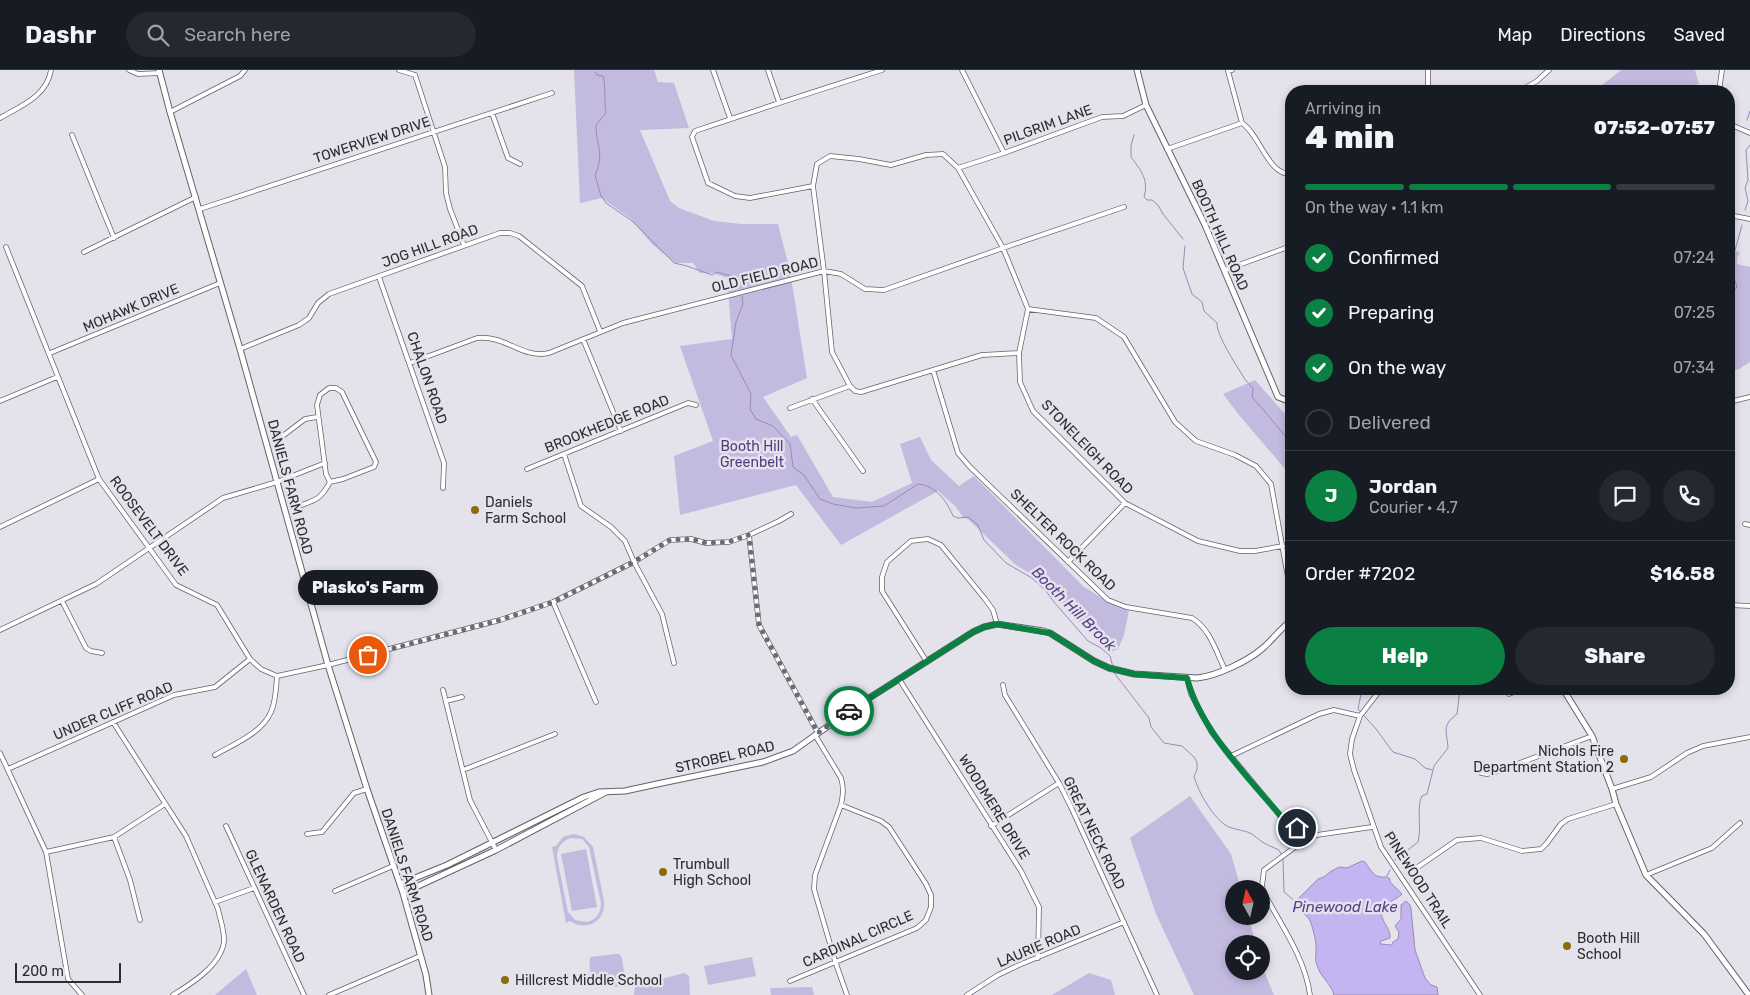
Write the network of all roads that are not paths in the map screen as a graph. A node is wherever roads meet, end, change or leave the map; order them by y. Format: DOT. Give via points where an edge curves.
graph roads {
  1 [pos="52,70"];
  2 [pos="129,70"];
  3 [pos="244,70"];
  4 [pos="399,70"];
  5 [pos="419,70"];
  6 [pos="714,70"];
  7 [pos="768,70"];
  8 [pos="882,70"];
  9 [pos="962,70"];
  10 [pos="1137,70"];
  11 [pos="1232,70"];
  12 [pos="1428,70"];
  13 [pos="1549,70"];
  14 [pos="1722,70"];
  15 [pos="160,72"];
  16 [pos="415,75"];
  17 [pos="1428,85"];
  18 [pos="1530,85"];
  19 [pos="1720,85"];
  20 [pos="552,93"];
  21 [pos="780,102"];
  22 [pos="1146,105"];
  23 [pos="170,112"];
  24 [pos="492,113"];
  25 [pos="0,118"];
  26 [pos="730,118"];
  27 [pos="1242,123"];
  28 [pos="1735,127"];
  29 [pos="434,131"];
  30 [pos="1750,133"];
  31 [pos="72,134"];
  32 [pos="1167,149"];
  33 [pos="1004,153"];
  34 [pos="520,164"];
  35 [pos="958,168"];
  36 [pos="1285,173"];
  37 [pos="813,186"];
  38 [pos="196,197"];
  39 [pos="1124,207"];
  40 [pos="200,208"];
  41 [pos="1735,216"];
  42 [pos="1750,219"];
  43 [pos="114,238"];
  44 [pos="464,245"];
  45 [pos="6,247"];
  46 [pos="1003,248"];
  47 [pos="1285,248"];
  48 [pos="84,252"];
  49 [pos="1225,270"];
  50 [pos="824,271"];
  51 [pos="379,277"];
  52 [pos="220,283"];
  53 [pos="1028,309"];
  54 [pos="600,332"];
  55 [pos="583,339"];
  56 [pos="240,349"];
  57 [pos="1019,353"];
  58 [pos="50,354"];
  59 [pos="410,363"];
  60 [pos="933,370"];
  61 [pos="57,377"];
  62 [pos="850,386"];
  63 [pos="1750,397"];
  64 [pos="812,400"];
  65 [pos="1285,400"];
  66 [pos="0,401"];
  67 [pos="1735,401"];
  68 [pos="696,405"];
  69 [pos="790,408"];
  70 [pos="317,417"];
  71 [pos="622,431"];
  72 [pos="280,438"];
  73 [pos="564,454"];
  74 [pos="325,463"];
  75 [pos="527,469"];
  76 [pos="863,471"];
  77 [pos="100,479"];
  78 [pos="277,482"];
  79 [pos="330,482"];
  80 [pos="443,488"];
  81 [pos="1125,503"];
  82 [pos="299,506"];
  83 [pos="791,514"];
  84 [pos="0,527"];
  85 [pos="749,535"];
  86 [pos="149,546"];
  87 [pos="1283,546"];
  88 [pos="1285,558"];
  89 [pos="634,562"];
  90 [pos="1068,562"];
  91 [pos="62,601"];
  92 [pos="553,602"];
  93 [pos="1735,605"];
  94 [pos="1750,606"];
  95 [pos="997,624"];
  96 [pos="1285,626"];
  97 [pos="0,630"];
  98 [pos="102,653"];
  99 [pos="250,659"];
  100 [pos="927,662"];
  101 [pos="674,663"];
  102 [pos="328,665"];
  103 [pos="1225,670"];
  104 [pos="277,676"];
  105 [pos="1187,678"];
  106 [pos="899,679"];
  107 [pos="1003,685"];
  108 [pos="443,690"];
  109 [pos="1376,695"];
  110 [pos="1567,695"];
  111 [pos="462,696"];
  112 [pos="446,702"];
  113 [pos="596,702"];
  114 [pos="1361,714"];
  115 [pos="114,722"];
  116 [pos="555,734"];
  117 [pos="817,734"];
  118 [pos="1592,736"];
  119 [pos="1750,737"];
  120 [pos="0,753"];
  121 [pos="215,755"];
  122 [pos="1231,756"];
  123 [pos="8,769"];
  124 [pos="463,770"];
  125 [pos="1481,773"];
  126 [pos="1059,783"];
  127 [pos="367,789"];
  128 [pos="1612,789"];
  129 [pos="607,792"];
  130 [pos="165,804"];
  131 [pos="568,804"];
  132 [pos="1616,804"];
  133 [pos="841,805"];
  134 [pos="571,810"];
  135 [pos="1740,823"];
  136 [pos="226,826"];
  137 [pos="991,826"];
  138 [pos="1372,827"];
  139 [pos="306,834"];
  140 [pos="1310,836"];
  141 [pos="114,837"];
  142 [pos="492,843"];
  143 [pos="496,850"];
  144 [pos="46,852"];
  145 [pos="393,866"];
  146 [pos="1412,871"];
  147 [pos="1646,875"];
  148 [pos="400,884"];
  149 [pos="254,888"];
  150 [pos="336,891"];
  151 [pos="403,893"];
  152 [pos="215,902"];
  153 [pos="140,920"];
  154 [pos="1124,922"];
  155 [pos="420,956"];
  156 [pos="1038,958"];
  157 [pos="835,961"];
  158 [pos="790,981"];
  159 [pos="82,995"];
  160 [pos="173,995"];
  161 [pos="304,995"];
  162 [pos="329,995"];
  163 [pos="429,995"];
  164 [pos="847,995"];
  165 [pos="966,995"];
  166 [pos="1158,995"];
  167 [pos="1310,995"];
  168 [pos="1480,995"];
  169 [pos="1749,995"];
  1 -- 25 [label="street" via="50,81 36,98"];
  2 -- 15 [label="street" via="138,74"];
  3 -- 23 [label="street" via="240,76"];
  4 -- 16 [label="street"];
  5 -- 16 [label="street"];
  6 -- 26 [label="street"];
  7 -- 21 [label="street"];
  8 -- 21 [label="street"];
  9 -- 33 [label="street"];
  10 -- 22 [label="street, BOOTH HILL ROAD"];
  11 -- 27 [label="street" via="1228,71"];
  12 -- 17 [label="street"];
  13 -- 18 [label="street"];
  14 -- 19 [label="street"];
  15 -- 23 [label="street, DANIELS FARM ROAD"];
  16 -- 29 [label="street"];
  20 -- 24 [label="street, TOWERVIEW DRIVE"];
  21 -- 26 [label="street"];
  22 -- 32 [label="street, BOOTH HILL ROAD"];
  22 -- 33 [label="street, PILGRIM LANE" via="1123,116 1102,117"];
  23 -- 38 [label="street, DANIELS FARM ROAD"];
  24 -- 29 [label="street, TOWERVIEW DRIVE"];
  24 -- 34 [label="street" via="508,158"];
  26 -- 37 [label="street" via="695,131 692,137 708,183 736,196 750,198"];
  27 -- 32 [label="street"];
  27 -- 36 [label="street" via="1250,129 1273,167"];
  28 -- 30 [label="street"];
  29 -- 40 [label="street, TOWERVIEW DRIVE"];
  29 -- 44 [label="street" via="445,167 450,209"];
  31 -- 43 [label="street"];
  32 -- 49 [label="street, BOOTH HILL ROAD"];
  33 -- 35 [label="street, PILGRIM LANE"];
  35 -- 37 [label="street" via="943,154 891,164 830,156 817,164"];
  35 -- 46 [label="street"];
  37 -- 50 [label="street"];
  38 -- 40 [label="street, DANIELS FARM ROAD"];
  38 -- 43 [label="street"];
  39 -- 46 [label="street, OLD FIELD ROAD"];
  40 -- 52 [label="street, DANIELS FARM ROAD"];
  41 -- 42 [label="street"];
  43 -- 48 [label="street"];
  44 -- 51 [label="street, JOG HILL ROAD"];
  44 -- 54 [label="street, JOG HILL ROAD" via="500,233 519,236 582,286"];
  45 -- 58 [label="street, ROOSEVELT DRIVE"];
  46 -- 50 [label="street, OLD FIELD ROAD" via="884,290 865,289 842,274"];
  46 -- 53 [label="street"];
  47 -- 49 [label="street"];
  49 -- 65 [label="street, BOOTH HILL ROAD" via="1278,397"];
  50 -- 54 [label="street, OLD FIELD ROAD" via="623,323"];
  50 -- 62 [label="street" via="832,352"];
  51 -- 56 [label="street, JOG HILL ROAD" via="329,294 299,325"];
  51 -- 59 [label="street, CHALON ROAD"];
  52 -- 56 [label="street, DANIELS FARM ROAD"];
  52 -- 58 [label="street, MOHAWK DRIVE"];
  53 -- 57 [label="street, STONELEIGH ROAD"];
  53 -- 87 [label="street" via="1096,318 1124,337 1175,422 1196,441 1256,466 1270,484"];
  54 -- 55 [label="street, OLD FIELD ROAD"];
  55 -- 59 [label="street, OLD FIELD ROAD" via="539,355 500,340 477,338"];
  55 -- 71 [label="street"];
  56 -- 78 [label="street, DANIELS FARM ROAD"];
  57 -- 60 [label="street" via="982,355"];
  57 -- 81 [label="street, STONELEIGH ROAD" via="1020,382 1033,411"];
  58 -- 61 [label="street, ROOSEVELT DRIVE"];
  59 -- 80 [label="street, CHALON ROAD" via="444,463"];
  60 -- 62 [label="street" via="861,392"];
  60 -- 90 [label="street, SHELTER ROCK ROAD" via="958,453"];
  61 -- 66 [label="street"];
  61 -- 77 [label="street, ROOSEVELT DRIVE"];
  62 -- 64 [label="street"];
  63 -- 67 [label="street"];
  64 -- 69 [label="street"];
  64 -- 76 [label="street"];
  68 -- 71 [label="street, BROOKHEDGE ROAD" via="688,403"];
  70 -- 72 [label="street" via="305,419"];
  70 -- 74 [label="street"];
  70 -- 79 [label="street" via="316,405 320,395 329,388 342,392 376,462 374,467"];
  71 -- 73 [label="street, BROOKHEDGE ROAD"];
  73 -- 75 [label="street, BROOKHEDGE ROAD"];
  73 -- 89 [label="street" via="581,506 625,541"];
  74 -- 78 [label="street"];
  74 -- 79 [label="street"];
  77 -- 84 [label="street"];
  77 -- 86 [label="street, ROOSEVELT DRIVE"];
  78 -- 86 [label="street" via="223,498"];
  78 -- 102 [label="street, DANIELS FARM ROAD"];
  79 -- 82 [label="street" via="319,498"];
  81 -- 87 [label="street, STONELEIGH ROAD" via="1198,541 1240,551"];
  81 -- 90 [label="street"];
  83 -- 85 [label="street"];
  85 -- 89 [label="street" via="728,542 670,540"];
  85 -- 117 [label="street" via="759,625"];
  86 -- 91 [label="street" via="96,584"];
  86 -- 99 [label="street, ROOSEVELT DRIVE" via="176,585 217,605"];
  87 -- 88 [label="street"];
  89 -- 92 [label="street"];
  89 -- 101 [label="street" via="662,614"];
  90 -- 103 [label="street, SHELTER ROCK ROAD" via="1108,600 1126,607 1192,618 1200,623"];
  91 -- 97 [label="street"];
  91 -- 98 [label="street" via="86,648"];
  92 -- 102 [label="street" via="500,620"];
  92 -- 113 [label="street"];
  93 -- 94 [label="street"];
  95 -- 100 [label="street, STROBEL ROAD" via="973,632"];
  95 -- 100 [label="street" via="985,598 941,546 928,539 911,541 887,562 882,592"];
  95 -- 105 [label="street, STROBEL ROAD" via="1050,633 1109,668 1135,674"];
  96 -- 103 [label="street, STROBEL ROAD" via="1262,649"];
  99 -- 104 [label="street, ROOSEVELT DRIVE" via="261,669"];
  99 -- 115 [label="street, UNDER CLIFF ROAD" via="215,687 174,695"];
  100 -- 106 [label="street, STROBEL ROAD"];
  102 -- 104 [label="street"];
  102 -- 127 [label="street, DANIELS FARM ROAD"];
  103 -- 105 [label="street, STROBEL ROAD" via="1206,677"];
  104 -- 121 [label="street" via="271,713 263,724"];
  105 -- 122 [label="street" via="1199,711"];
  106 -- 117 [label="street, STROBEL ROAD"];
  106 -- 137 [label="street, WOODMERE DRIVE"];
  107 -- 126 [label="street, GREAT NECK ROAD" via="1005,695"];
  108 -- 112 [label="street"];
  109 -- 114 [label="street, PINEWOOD TRAIL"];
  110 -- 118 [label="street"];
  111 -- 112 [label="street"];
  112 -- 124 [label="street"];
  114 -- 122 [label="street" via="1334,710 1319,714"];
  114 -- 138 [label="street, PINEWOOD TRAIL" via="1350,754"];
  115 -- 123 [label="street, UNDER CLIFF ROAD"];
  115 -- 130 [label="street"];
  116 -- 124 [label="street"];
  117 -- 129 [label="street, STROBEL ROAD" via="793,752 763,762"];
  117 -- 133 [label="street" via="841,778"];
  118 -- 125 [label="street" via="1496,772"];
  118 -- 128 [label="street"];
  119 -- 128 [label="street" via="1703,746 1651,777"];
  120 -- 123 [label="street"];
  122 -- 140 [label="street" via="1284,820"];
  123 -- 144 [label="street"];
  124 -- 142 [label="street" via="470,800"];
  126 -- 137 [label="street"];
  126 -- 154 [label="street, GREAT NECK ROAD"];
  127 -- 139 [label="street" via="354,793 322,832"];
  127 -- 145 [label="street, DANIELS FARM ROAD"];
  128 -- 132 [label="street"];
  129 -- 131 [label="street, STROBEL ROAD"];
  129 -- 134 [label="street, STROBEL ROAD"];
  130 -- 141 [label="street"];
  130 -- 152 [label="street" via="186,836"];
  131 -- 134 [label="street"];
  131 -- 142 [label="street, STROBEL ROAD"];
  132 -- 146 [label="street" via="1568,819 1541,848 1522,851 1481,838 1457,840"];
  132 -- 147 [label="street"];
  133 -- 157 [label="street" via="815,875 814,889"];
  133 -- 157 [label="street, CARDINAL CIRCLE" via="889,827 926,884 931,895 931,907 926,920 917,928"];
  134 -- 143 [label="street, STROBEL ROAD"];
  135 -- 147 [label="street" via="1712,848"];
  136 -- 149 [label="street, GLENARDEN ROAD"];
  137 -- 156 [label="street, WOODMERE DRIVE" via="1021,871 1039,906"];
  138 -- 140 [label="street"];
  138 -- 168 [label="street, PINEWOOD TRAIL" via="1381,847"];
  140 -- 167 [label="street" via="1264,870 1262,886 1302,964"];
  141 -- 144 [label="street"];
  141 -- 153 [label="street"];
  142 -- 143 [label="street"];
  142 -- 148 [label="street, STROBEL ROAD"];
  143 -- 151 [label="street, STROBEL ROAD"];
  144 -- 159 [label="street" via="68,979"];
  145 -- 148 [label="street, DANIELS FARM ROAD"];
  145 -- 150 [label="street"];
  147 -- 169 [label="street" via="1704,934"];
  148 -- 151 [label="street, DANIELS FARM ROAD"];
  149 -- 152 [label="street"];
  149 -- 161 [label="street, GLENARDEN ROAD"];
  151 -- 155 [label="street, DANIELS FARM ROAD"];
  152 -- 160 [label="street" via="223,931 222,951 196,981"];
  154 -- 156 [label="street, LAURIE ROAD"];
  154 -- 166 [label="street, GREAT NECK ROAD"];
  155 -- 162 [label="street"];
  155 -- 163 [label="street, DANIELS FARM ROAD"];
  156 -- 165 [label="street, LAURIE ROAD" via="998,975"];
  157 -- 158 [label="street, CARDINAL CIRCLE"];
  157 -- 164 [label="street"];
}
